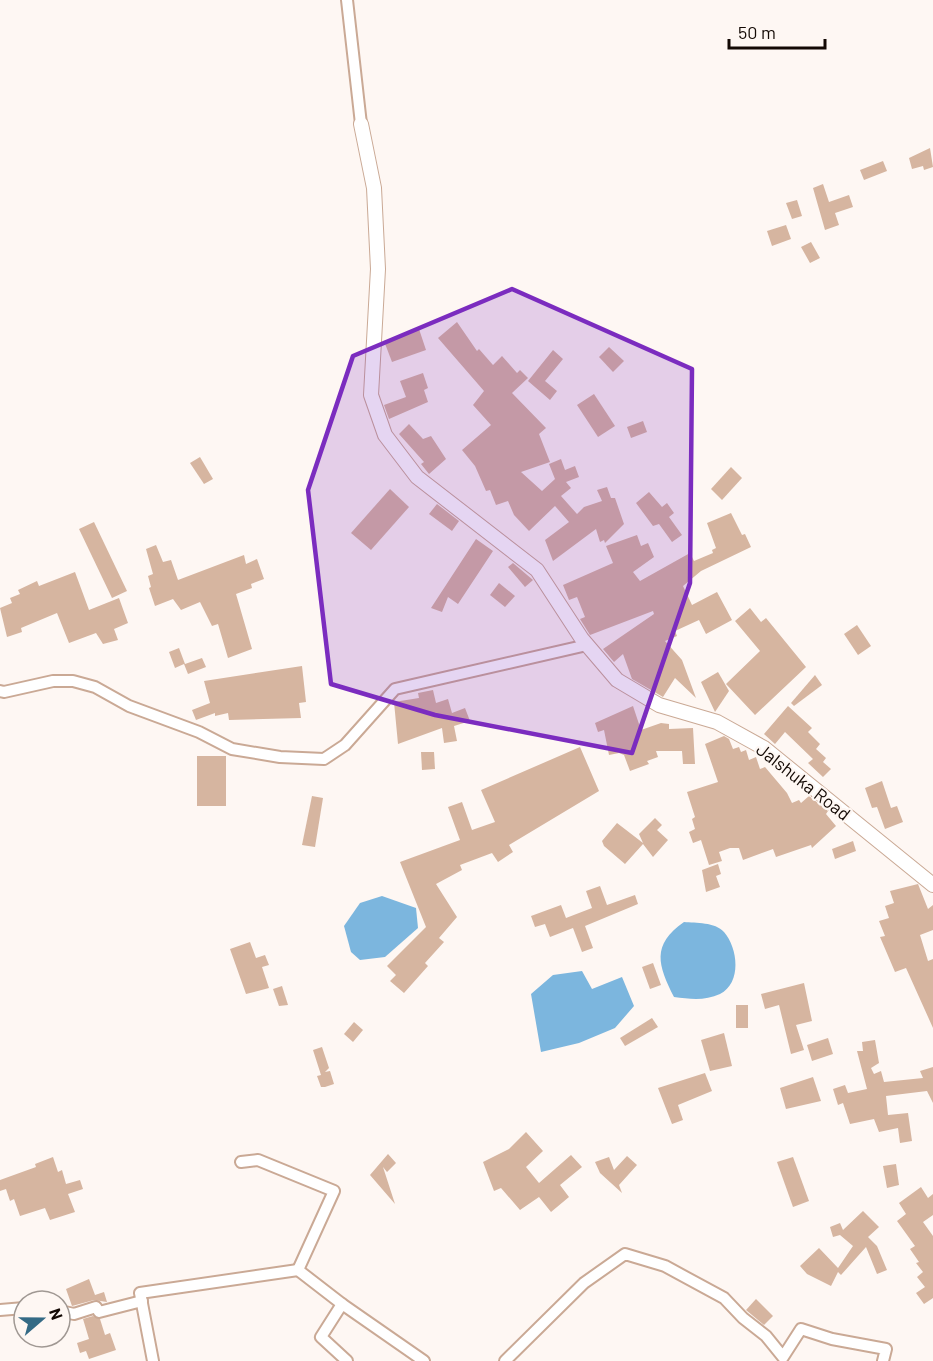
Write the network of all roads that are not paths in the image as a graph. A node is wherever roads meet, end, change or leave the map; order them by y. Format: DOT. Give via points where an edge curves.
graph roads {
  1 [pos="347,0"];
  2 [pos="361,124"];
  3 [pos="587,645"];
  4 [pos="0,691"];
  5 [pos="933,885"];
  6 [pos="241,1162"];
  7 [pos="298,1270"];
  8 [pos="142,1301"];
  9 [pos="342,1304"];
  10 [pos="72,1314"];
  11 [pos="153,1361"];
  12 [pos="347,1361"];
  13 [pos="424,1361"];
  14 [pos="505,1361"];
  15 [pos="883,1361"];
  1 -- 2 [label="street"];
  2 -- 3 [label="street, Jalshuka Road" via="374,188 378,269 371,395 385,435 417,477 537,570"];
  3 -- 4 [label="street" via="395,689 345,745 324,759 232,749 129,706 95,687 73,681"];
  3 -- 5 [label="street, Jalshuka Road" via="617,680 659,705 717,722 764,748"];
  6 -- 7 [label="street" via="258,1160 334,1191"];
  7 -- 8 [label="street" via="140,1293"];
  7 -- 9 [label="street"];
  8 -- 10 [label="street" via="99,1312 96,1307"];
  8 -- 11 [label="street"];
  9 -- 12 [label="street" via="321,1336"];
  9 -- 13 [label="street"];
  14 -- 15 [label="street" via="584,1283 624,1254 665,1266 724,1298 783,1357 801,1329 886,1349"];
}
